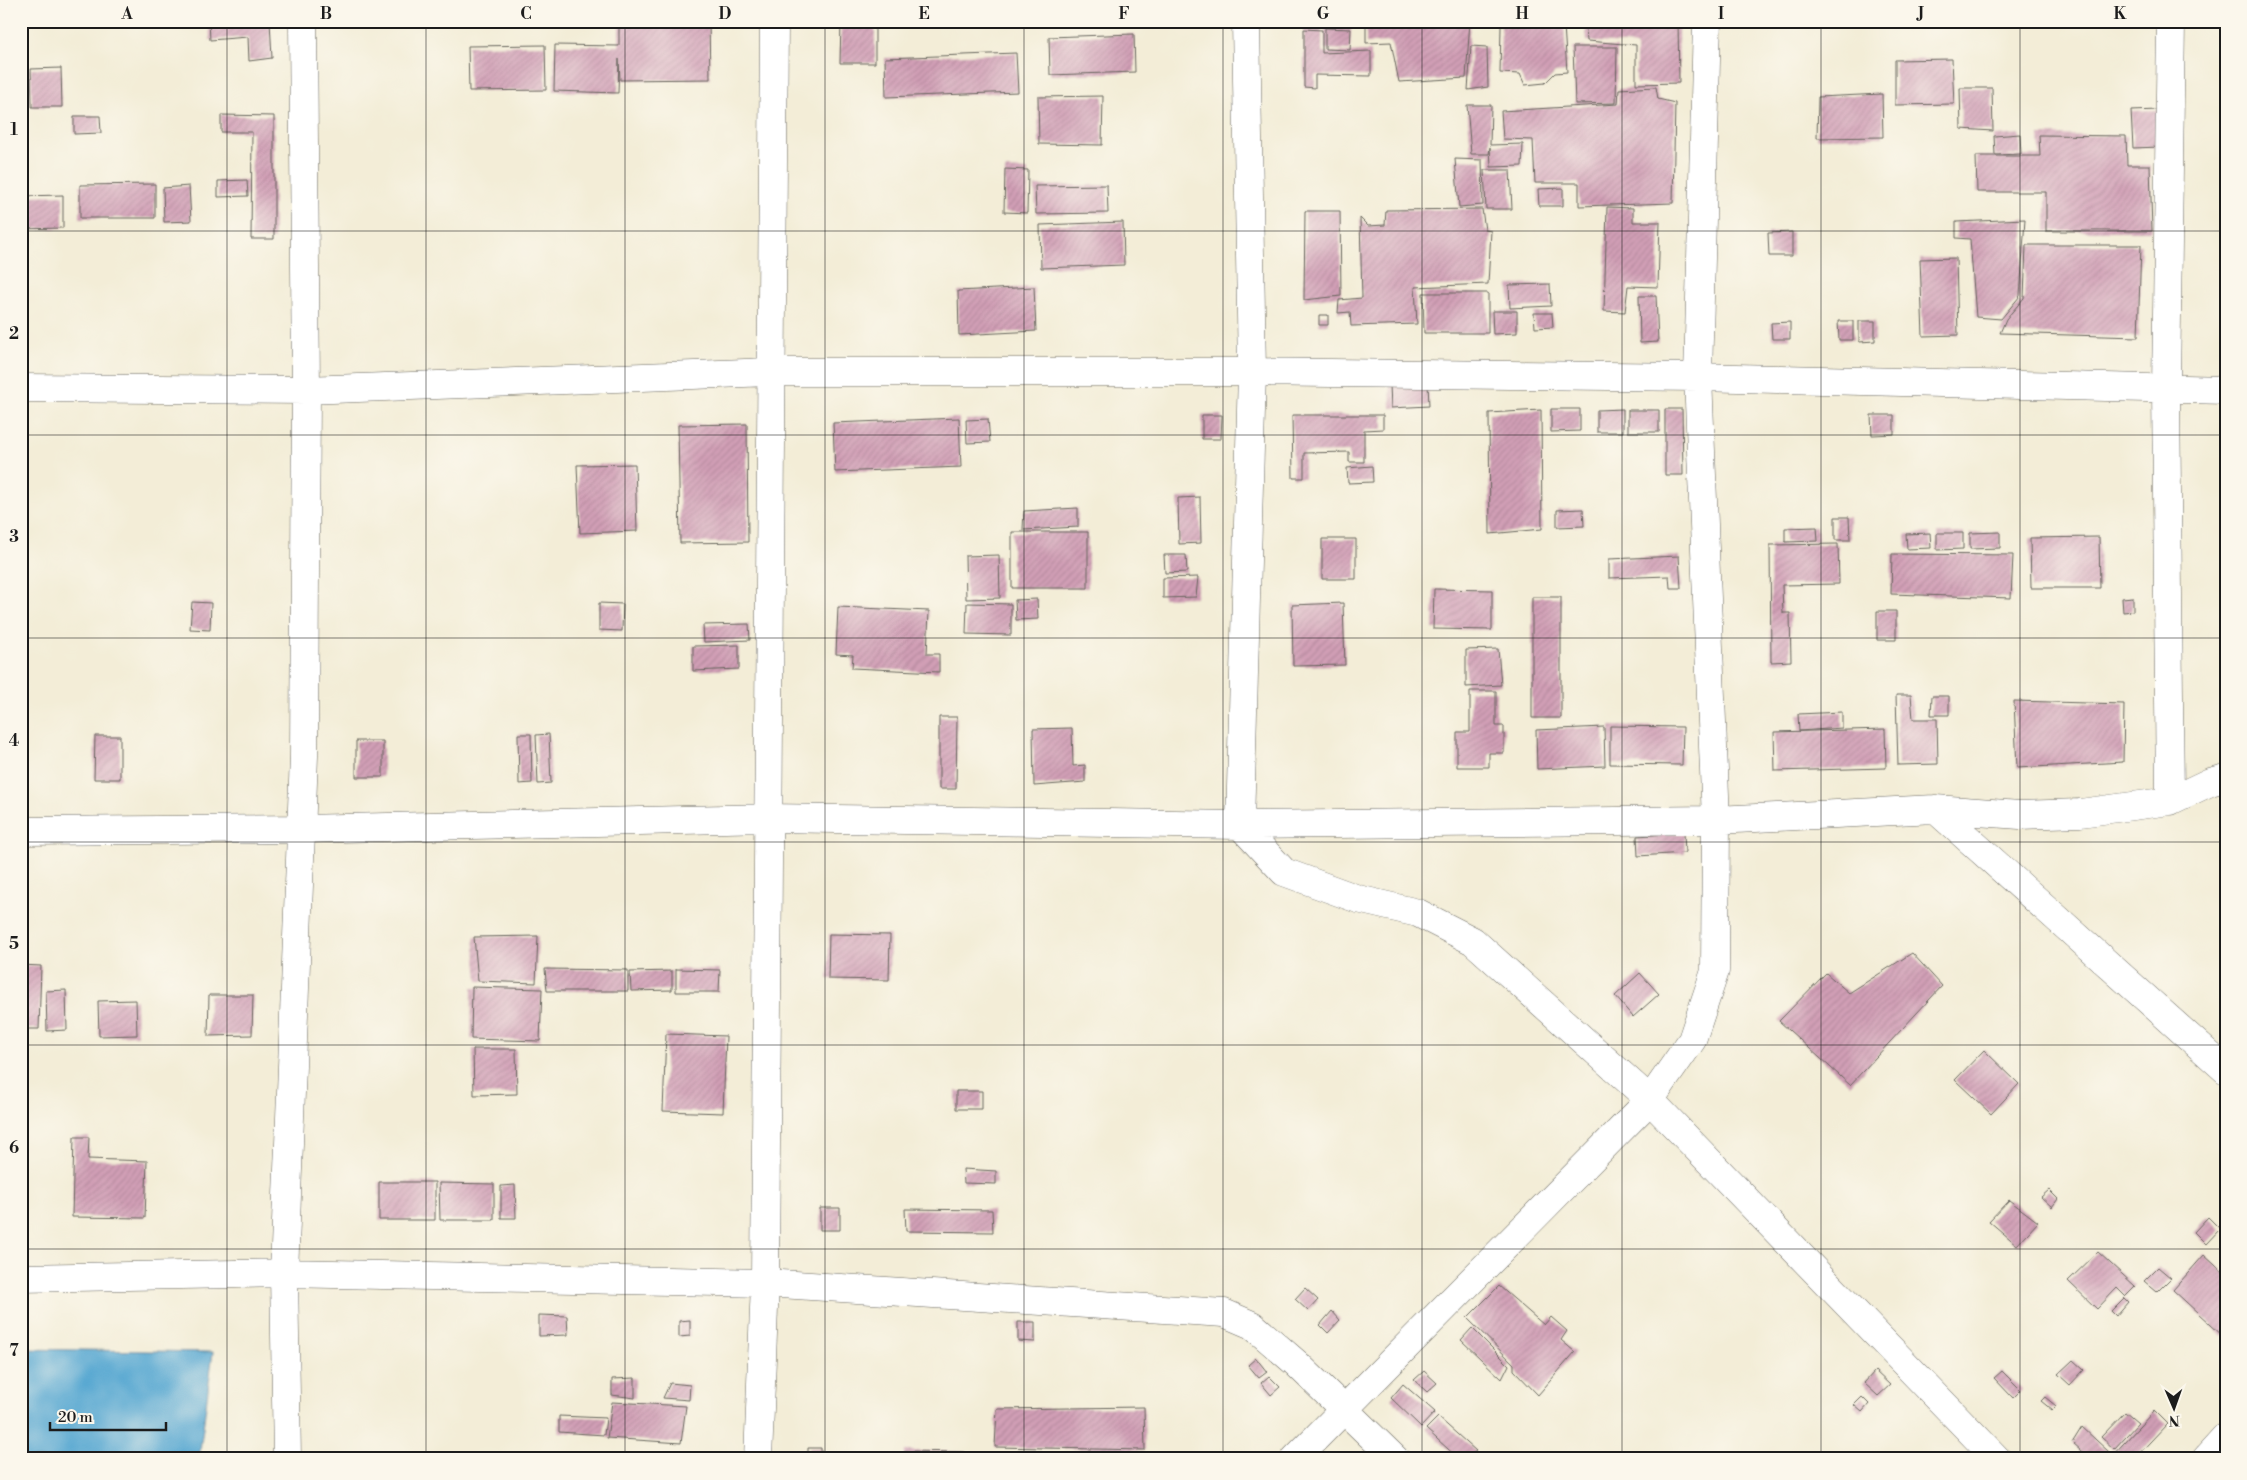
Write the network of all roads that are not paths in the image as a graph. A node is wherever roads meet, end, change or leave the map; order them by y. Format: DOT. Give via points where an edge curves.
graph roads {
  1 [pos="303,21"];
  2 [pos="774,21"];
  3 [pos="1246,21"];
  4 [pos="1707,21"];
  5 [pos="2171,21"];
  6 [pos="772,372"];
  7 [pos="1252,372"];
  8 [pos="1698,377"];
  9 [pos="21,388"];
  10 [pos="2166,388"];
  11 [pos="306,390"];
  12 [pos="2226,390"];
  13 [pos="2226,778"];
  14 [pos="2170,801"];
  15 [pos="1935,809"];
  16 [pos="768,818"];
  17 [pos="1716,820"];
  18 [pos="1240,825"];
  19 [pos="301,828"];
  20 [pos="21,831"];
  21 [pos="2226,1070"];
  22 [pos="1650,1100"];
  23 [pos="284,1273"];
  24 [pos="21,1278"];
  25 [pos="765,1283"];
  26 [pos="1345,1409"];
  27 [pos="2226,1437"];
  28 [pos="287,1459"];
  29 [pos="758,1459"];
  30 [pos="1295,1459"];
  31 [pos="1394,1459"];
  32 [pos="1997,1459"];
  33 [pos="2206,1459"];
  1 -- 11 [label="street"];
  2 -- 6 [label="street"];
  3 -- 7 [label="street"];
  4 -- 8 [label="street"];
  5 -- 10 [label="street"];
  6 -- 7 [label="street"];
  6 -- 11 [label="street"];
  6 -- 16 [label="street"];
  7 -- 8 [label="street"];
  7 -- 18 [label="street"];
  8 -- 10 [label="street"];
  8 -- 17 [label="street"];
  9 -- 11 [label="street"];
  10 -- 12 [label="street"];
  10 -- 14 [label="street"];
  11 -- 19 [label="street"];
  13 -- 14 [label="street"];
  14 -- 15 [label="street" via="2080,813 2020,815"];
  15 -- 17 [label="street"];
  15 -- 21 [label="street"];
  16 -- 18 [label="street"];
  16 -- 19 [label="street"];
  16 -- 25 [label="street"];
  17 -- 18 [label="street"];
  17 -- 22 [label="street" via="1716,971 1692,1040"];
  18 -- 22 [label="street" via="1284,872 1358,899 1418,913 1473,941"];
  19 -- 20 [label="street"];
  19 -- 23 [label="street"];
  22 -- 26 [label="street"];
  22 -- 32 [label="street"];
  23 -- 24 [label="street"];
  23 -- 25 [label="street"];
  23 -- 28 [label="street"];
  25 -- 26 [label="street" via="1224,1313 1252,1325"];
  25 -- 29 [label="street"];
  26 -- 30 [label="street"];
  26 -- 31 [label="street"];
  27 -- 33 [label="street"];
}
